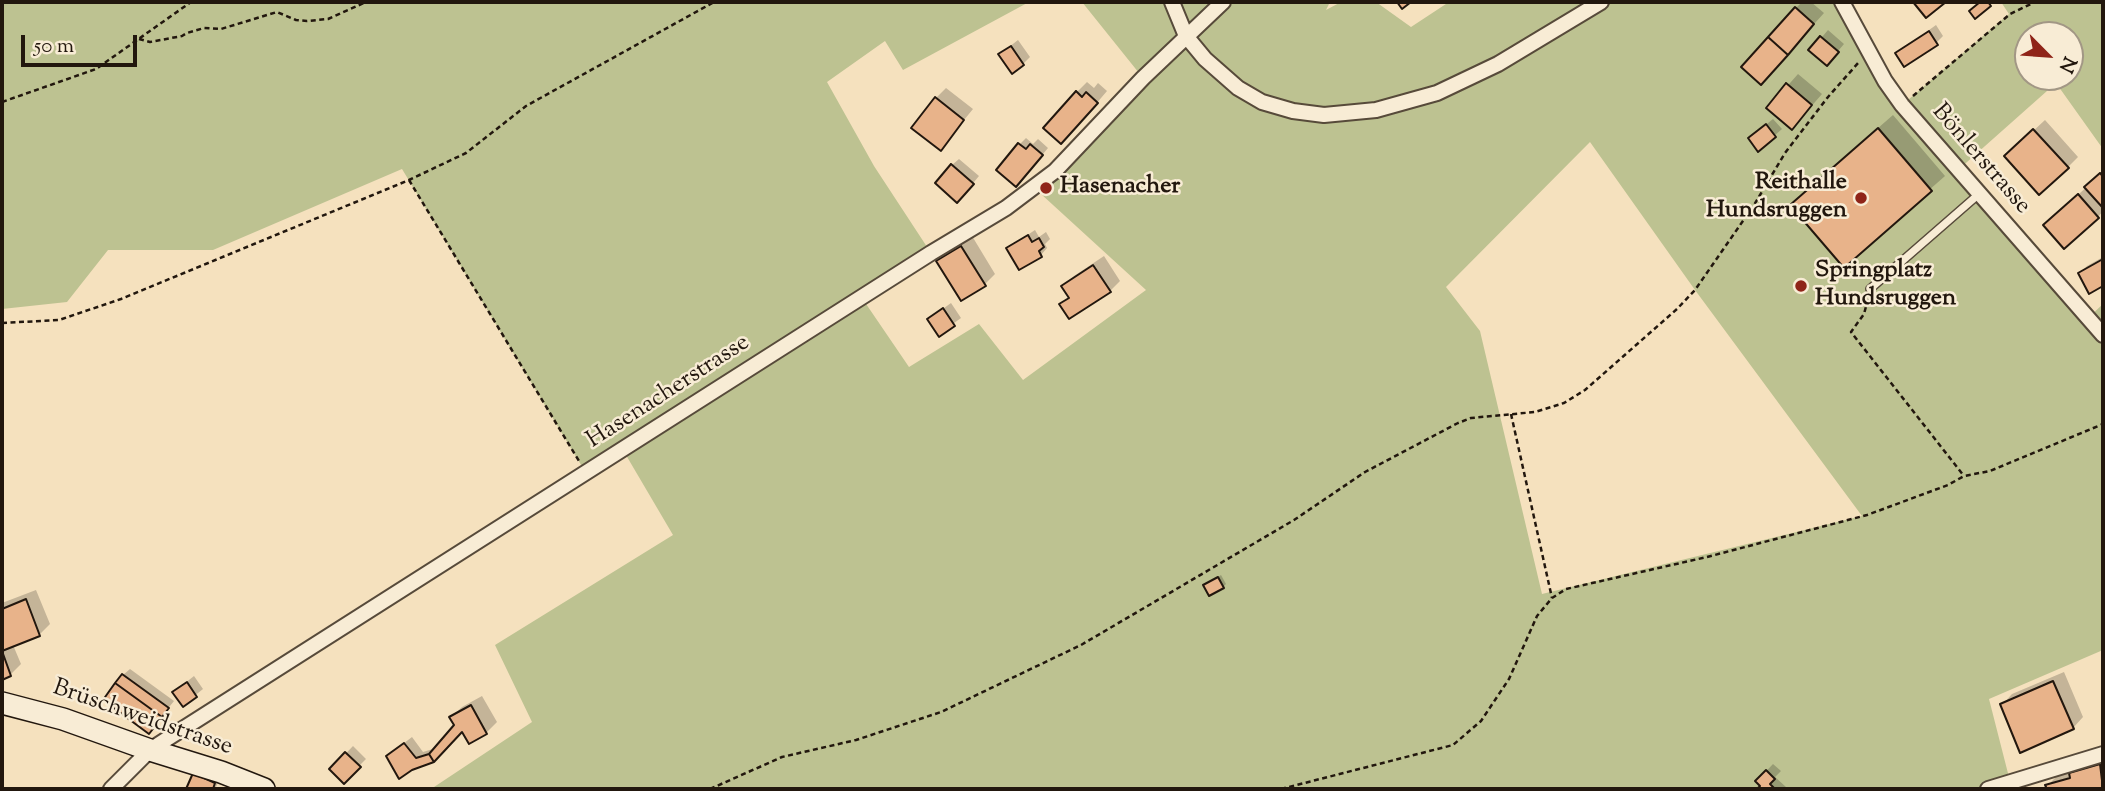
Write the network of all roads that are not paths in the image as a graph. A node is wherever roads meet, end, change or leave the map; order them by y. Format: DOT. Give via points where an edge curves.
graph roads {
  1 [pos="1172,2"];
  2 [pos="1223,2"];
  3 [pos="1601,2"];
  4 [pos="1842,2"];
  5 [pos="1186,36"];
  6 [pos="1979,194"];
  7 [pos="1870,289"];
  8 [pos="2103,335"];
  9 [pos="2,703"];
  10 [pos="150,750"];
  11 [pos="2103,754"];
  12 [pos="111,789"];
  13 [pos="264,789"];
  14 [pos="1988,789"];
  1 -- 5 [label="street"];
  2 -- 5 [label="street, Hasenacherstrasse"];
  3 -- 5 [label="street" via="1498,64 1437,93 1376,110 1324,115 1262,102 1238,88"];
  4 -- 6 [label="street, Bönlerstrasse" via="1902,105"];
  5 -- 10 [label="street, Hasenacherstrasse" via="1041,184"];
  6 -- 7 [label="lane"];
  6 -- 8 [label="street, Bönlerstrasse"];
  9 -- 10 [label="street, Brüschweidstrasse"];
  10 -- 12 [label="street, Hasenacherstrasse"];
  10 -- 13 [label="street, Brüschweidstrasse"];
  11 -- 14 [label="street"];
}
